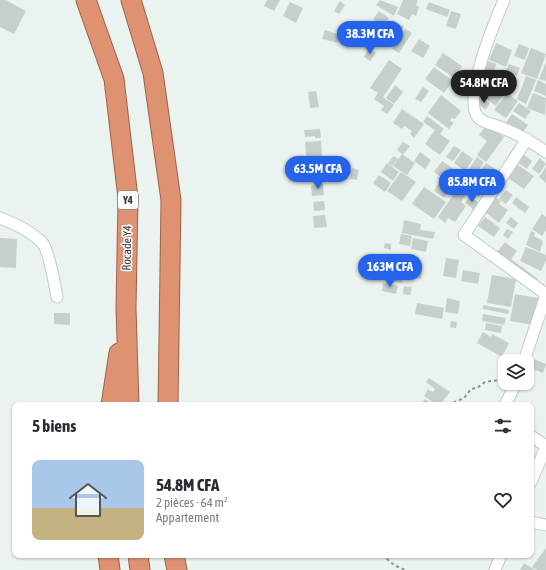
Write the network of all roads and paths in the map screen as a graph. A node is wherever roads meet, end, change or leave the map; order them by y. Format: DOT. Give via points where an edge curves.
graph roads {
  1 [pos="86,0"];
  2 [pos="131,0"];
  3 [pos="504,0"];
  4 [pos="527,139"];
  5 [pos="546,152"];
  6 [pos="0,218"];
  7 [pos="546,295"];
  8 [pos="57,297"];
  9 [pos="126,308"];
  10 [pos="526,354"];
  11 [pos="498,380"];
  12 [pos="512,390"];
  13 [pos="111,402"];
  14 [pos="129,402"];
  15 [pos="168,402"];
  16 [pos="455,402"];
  17 [pos="506,402"];
  18 [pos="534,438"];
  19 [pos="546,446"];
  20 [pos="534,475"];
  21 [pos="534,523"];
  22 [pos="546,525"];
  23 [pos="108,558"];
  24 [pos="138,558"];
  25 [pos="386,558"];
  26 [pos="500,558"];
  27 [pos="110,570"];
  28 [pos="140,570"];
  29 [pos="405,570"];
  30 [pos="495,570"];
  1 -- 9 [label="highway, Rocade Y4 / Y4" via="114,79 128,198"];
  2 -- 15 [label="highway" via="153,73 170,200"];
  3 -- 4 [label="street" via="474,84 475,112 480,120"];
  4 -- 5 [label="street"];
  4 -- 7 [label="street" via="464,234"];
  6 -- 8 [label="street" via="42,243 47,251"];
  7 -- 10 [label="street"];
  9 -- 13 [label="highway"];
  9 -- 14 [label="highway, Rocade Y4 / Y4"];
  11 -- 16 [label="path" via="485,382 471,389 464,398"];
  12 -- 17 [label="street"];
  18 -- 19 [label="street"];
  19 -- 20 [label="street"];
  21 -- 22 [label="street"];
  23 -- 27 [label="highway"];
  24 -- 28 [label="highway"];
  25 -- 29 [label="path"];
  26 -- 30 [label="street"];
}
